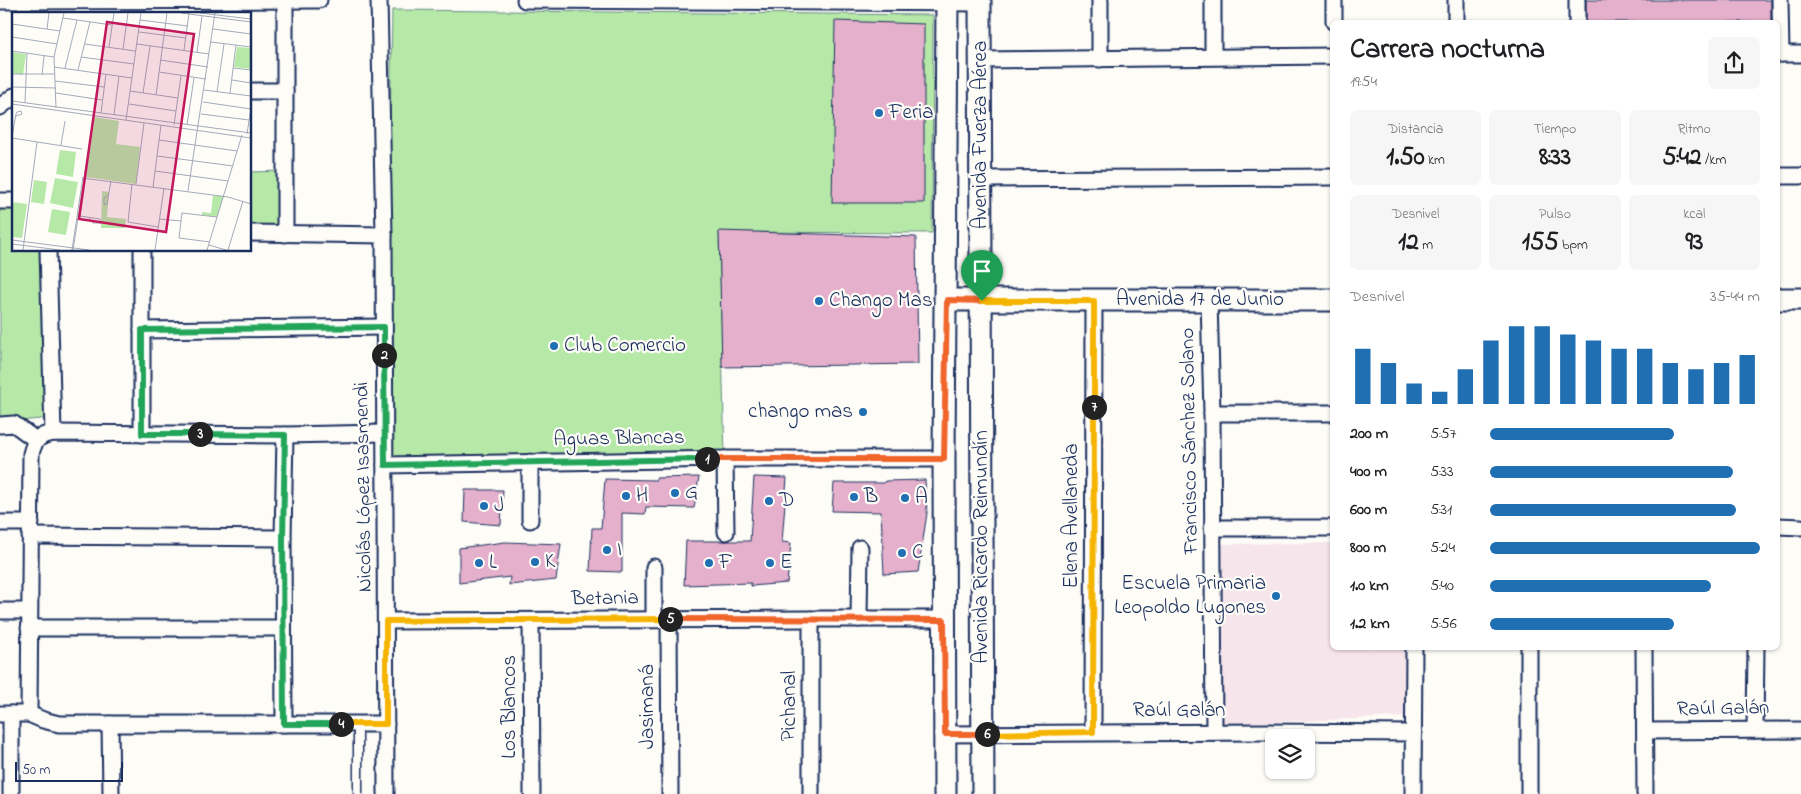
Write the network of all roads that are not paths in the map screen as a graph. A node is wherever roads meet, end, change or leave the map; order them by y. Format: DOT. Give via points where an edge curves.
graph roads {
  1 [pos="319,0"];
  2 [pos="379,0"];
  3 [pos="525,0"];
  4 [pos="1100,0"];
  5 [pos="1213,0"];
  6 [pos="1334,0"];
  7 [pos="1456,0"];
  8 [pos="1577,0"];
  9 [pos="1780,0"];
  10 [pos="0,1"];
  11 [pos="285,1"];
  12 [pos="947,1"];
  13 [pos="980,2"];
  14 [pos="30,5"];
  15 [pos="1334,20"];
  16 [pos="1456,20"];
  17 [pos="1577,20"];
  18 [pos="1780,20"];
  19 [pos="1780,54"];
  20 [pos="1801,54"];
  21 [pos="1213,56"];
  22 [pos="1330,56"];
  23 [pos="1100,59"];
  24 [pos="980,60"];
  25 [pos="251,91"];
  26 [pos="285,91"];
  27 [pos="12,98"];
  28 [pos="0,107"];
  29 [pos="1780,176"];
  30 [pos="1801,176"];
  31 [pos="1330,177"];
  32 [pos="981,179"];
  33 [pos="251,230"];
  34 [pos="285,234"];
  35 [pos="384,235"];
  36 [pos="48,251"];
  37 [pos="142,251"];
  38 [pos="1780,299"];
  39 [pos="1801,299"];
  40 [pos="947,300"];
  41 [pos="1209,300"];
  42 [pos="1330,300"];
  43 [pos="982,301"];
  44 [pos="1094,301"];
  45 [pos="384,327"];
  46 [pos="142,330"];
  47 [pos="1212,414"];
  48 [pos="1330,414"];
  49 [pos="0,424"];
  50 [pos="52,433"];
  51 [pos="384,433"];
  52 [pos="142,434"];
  53 [pos="285,435"];
  54 [pos="36,440"];
  55 [pos="725,459"];
  56 [pos="944,459"];
  57 [pos="530,462"];
  58 [pos="385,465"];
  59 [pos="530,520"];
  60 [pos="0,523"];
  61 [pos="1780,526"];
  62 [pos="1801,526"];
  63 [pos="1212,528"];
  64 [pos="1330,528"];
  65 [pos="30,529"];
  66 [pos="726,532"];
  67 [pos="283,538"];
  68 [pos="860,548"];
  69 [pos="654,567"];
  70 [pos="0,611"];
  71 [pos="29,611"];
  72 [pos="811,618"];
  73 [pos="661,619"];
  74 [pos="859,619"];
  75 [pos="944,620"];
  76 [pos="386,621"];
  77 [pos="531,621"];
  78 [pos="29,628"];
  79 [pos="283,628"];
  80 [pos="1414,650"];
  81 [pos="1529,650"];
  82 [pos="1644,650"];
  83 [pos="1756,650"];
  84 [pos="6,714"];
  85 [pos="28,714"];
  86 [pos="110,724"];
  87 [pos="284,724"];
  88 [pos="358,724"];
  89 [pos="386,724"];
  90 [pos="1755,730"];
  91 [pos="1801,730"];
  92 [pos="1645,731"];
  93 [pos="1093,732"];
  94 [pos="1214,732"];
  95 [pos="1414,733"];
  96 [pos="945,734"];
  97 [pos="983,734"];
  98 [pos="10,794"];
  99 [pos="111,794"];
  100 [pos="358,794"];
  101 [pos="386,794"];
  102 [pos="532,794"];
  103 [pos="670,794"];
  104 [pos="811,794"];
  105 [pos="945,794"];
  106 [pos="983,794"];
  107 [pos="1413,794"];
  108 [pos="1529,794"];
  109 [pos="1645,794"];
  1 -- 11 [label="street"];
  2 -- 35 [label="street, Nicolás López Isasmendi"];
  3 -- 12 [label="street"];
  4 -- 23 [label="street"];
  5 -- 21 [label="street"];
  6 -- 15 [label="street"];
  7 -- 16 [label="street"];
  8 -- 17 [label="street"];
  9 -- 18 [label="street"];
  10 -- 14 [label="street"];
  11 -- 14 [label="street"];
  11 -- 26 [label="street"];
  12 -- 13 [label="street"];
  12 -- 40 [label="street, Avenida Ricardo Reimundín"];
  13 -- 24 [label="street, Avenida Fuerza Aérea"];
  19 -- 20 [label="street"];
  21 -- 22 [label="street"];
  21 -- 23 [label="street"];
  23 -- 24 [label="street"];
  24 -- 32 [label="street, Avenida Fuerza Aérea"];
  25 -- 26 [label="street"];
  26 -- 34 [label="street"];
  27 -- 28 [label="street"];
  29 -- 30 [label="street"];
  31 -- 32 [label="street"];
  32 -- 43 [label="street, Avenida Fuerza Aérea"];
  33 -- 34 [label="street"];
  34 -- 35 [label="street"];
  35 -- 45 [label="street, Nicolás López Isasmendi"];
  36 -- 50 [label="street"];
  37 -- 46 [label="street"];
  38 -- 39 [label="street"];
  40 -- 43 [label="street, Avenida 17 de Junio"];
  40 -- 56 [label="street, Avenida Ricardo Reimundín"];
  41 -- 42 [label="street, Avenida 17 de Junio"];
  41 -- 44 [label="street, Avenida 17 de Junio"];
  41 -- 47 [label="street, Francisco Sánchez Solano"];
  43 -- 44 [label="street, Avenida 17 de Junio"];
  43 -- 97 [label="street, Avenida Ricardo Reimundín"];
  44 -- 93 [label="street, Elena Avellaneda"];
  45 -- 46 [label="street"];
  45 -- 51 [label="street, Nicolás López Isasmendi"];
  46 -- 52 [label="street"];
  47 -- 48 [label="street"];
  47 -- 63 [label="street, Francisco Sánchez Solano"];
  49 -- 54 [label="street" via="14,424"];
  50 -- 52 [label="street"];
  50 -- 54 [label="street"];
  51 -- 53 [label="street"];
  51 -- 58 [label="street, Nicolás López Isasmendi"];
  52 -- 53 [label="street"];
  53 -- 67 [label="street"];
  54 -- 65 [label="street" via="31,454"];
  55 -- 56 [label="street, Aguas Blancas"];
  55 -- 57 [label="street, Aguas Blancas"];
  55 -- 66 [label="street"];
  56 -- 75 [label="street, Avenida Ricardo Reimundín"];
  57 -- 58 [label="street, Aguas Blancas"];
  57 -- 59 [label="street"];
  58 -- 76 [label="street, Nicolás López Isasmendi"];
  60 -- 65 [label="street"];
  61 -- 62 [label="street"];
  63 -- 64 [label="street"];
  63 -- 94 [label="street, Francisco Sánchez Solano"];
  65 -- 67 [label="street"];
  65 -- 71 [label="street"];
  67 -- 79 [label="street"];
  68 -- 74 [label="street"];
  69 -- 73 [label="street, Jasimaná"];
  70 -- 71 [label="street"];
  71 -- 78 [label="street"];
  72 -- 73 [label="street, Betania"];
  72 -- 74 [label="street, Betania"];
  72 -- 104 [label="street, Pichanal"];
  73 -- 77 [label="street, Betania"];
  73 -- 103 [label="street, Jasimaná"];
  74 -- 75 [label="street, Betania"];
  75 -- 96 [label="street, Avenida Ricardo Reimundín"];
  76 -- 77 [label="street, Betania"];
  76 -- 89 [label="street, Nicolás López Isasmendi"];
  77 -- 102 [label="street, Los Blancos"];
  78 -- 79 [label="street"];
  78 -- 85 [label="street"];
  79 -- 87 [label="street"];
  80 -- 95 [label="street"];
  81 -- 108 [label="street"];
  82 -- 92 [label="street"];
  83 -- 90 [label="street"];
  84 -- 85 [label="street"];
  84 -- 98 [label="street"];
  85 -- 86 [label="street" via="59,724"];
  86 -- 87 [label="street"];
  86 -- 99 [label="street"];
  87 -- 88 [label="street"];
  88 -- 89 [label="street"];
  88 -- 100 [label="lane"];
  89 -- 101 [label="street, Nicolás López Isasmendi"];
  90 -- 91 [label="street, Raúl Galán"];
  90 -- 92 [label="street, Raúl Galán"];
  92 -- 109 [label="street"];
  93 -- 94 [label="street, Raúl Galán"];
  93 -- 97 [label="street, Raúl Galán"];
  94 -- 95 [label="street, Raúl Galán"];
  95 -- 107 [label="street"];
  96 -- 97 [label="street, Raúl Galán"];
  96 -- 105 [label="street, Avenida Ricardo Reimundín"];
  97 -- 106 [label="street, Avenida Ricardo Reimundín"];
}
